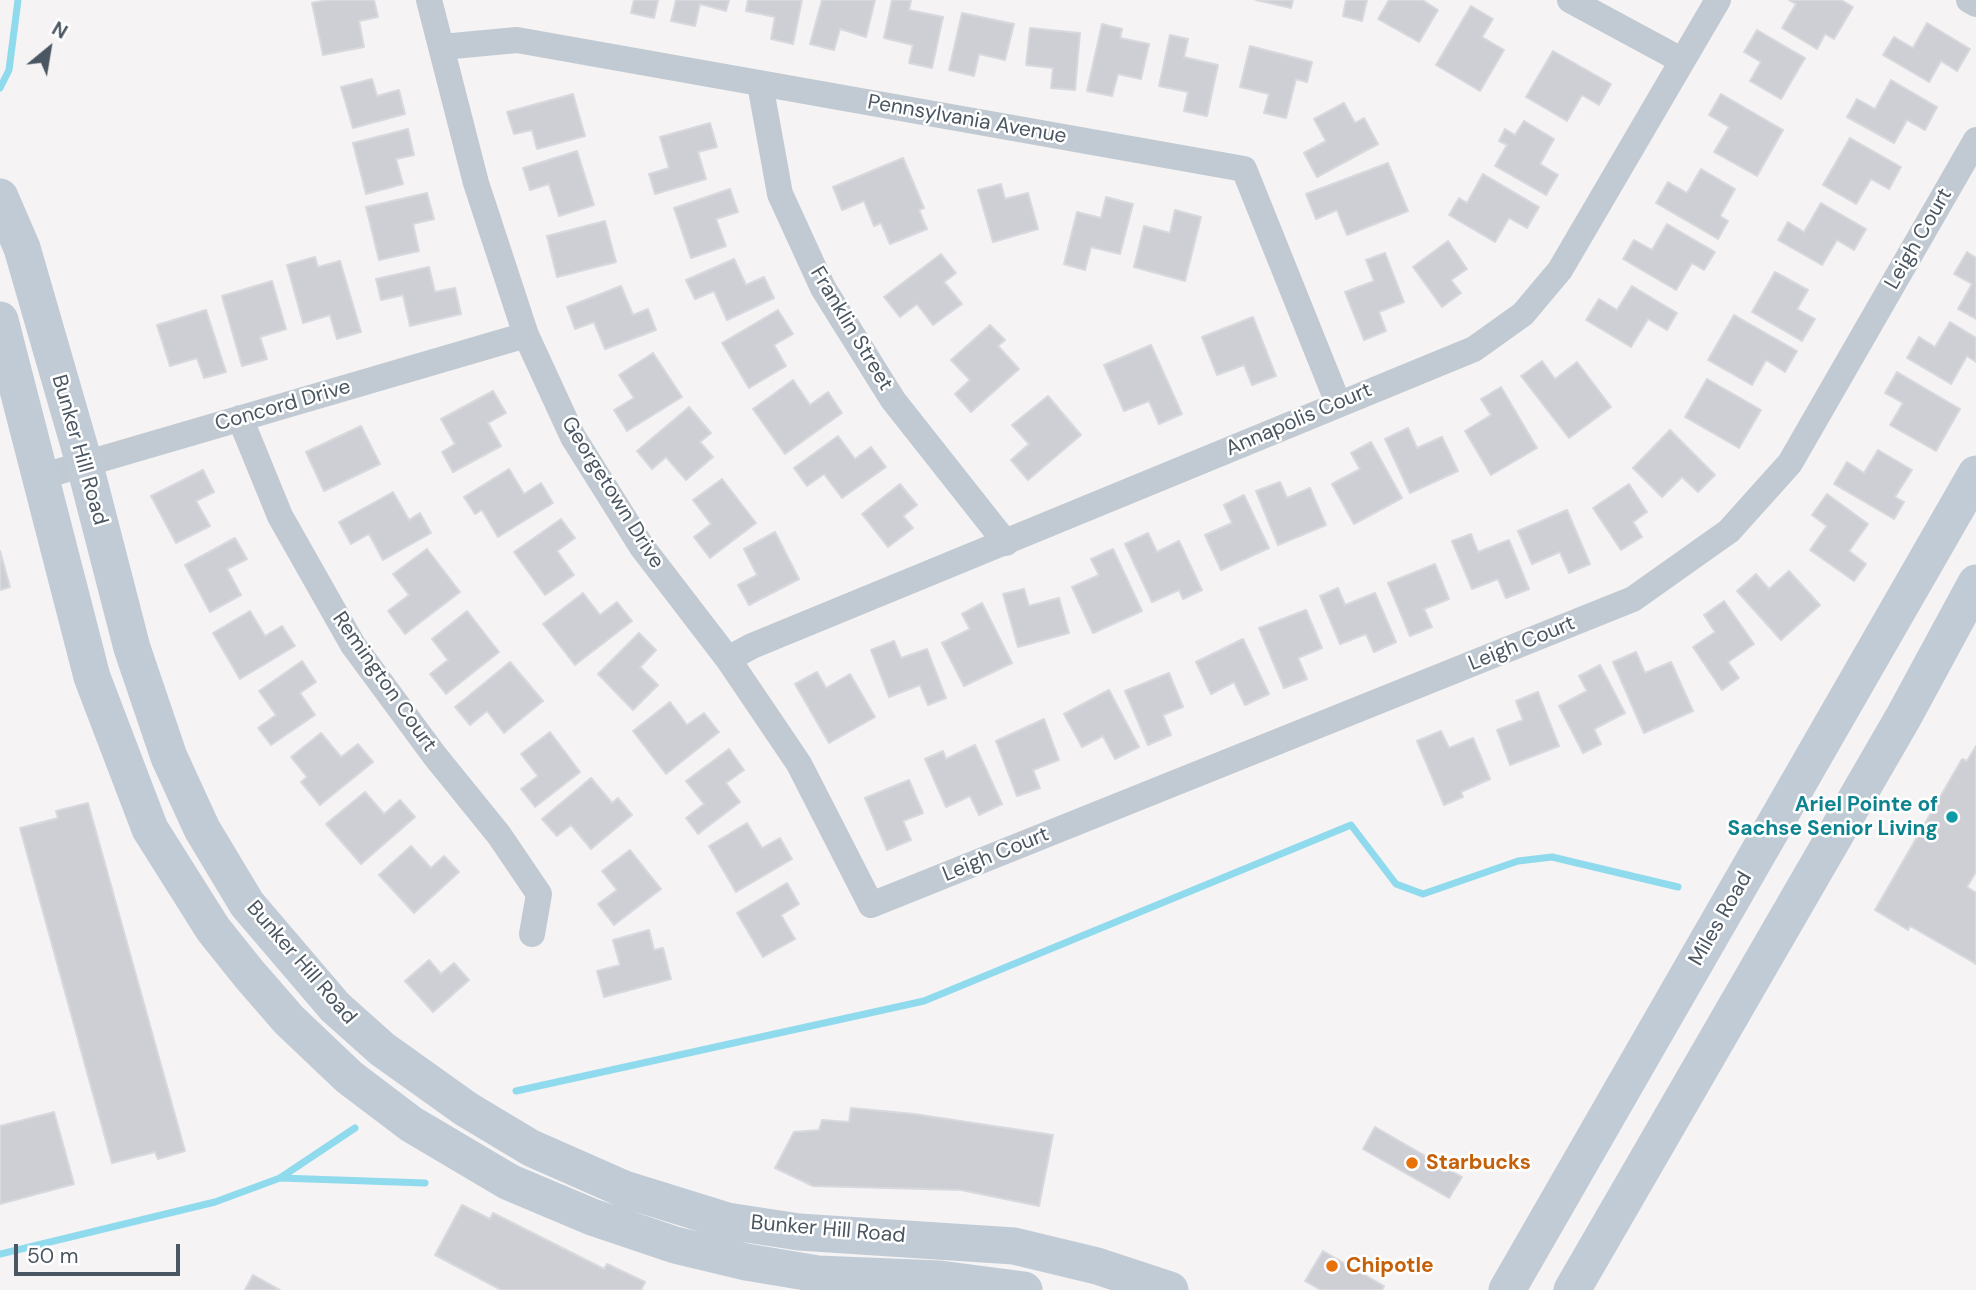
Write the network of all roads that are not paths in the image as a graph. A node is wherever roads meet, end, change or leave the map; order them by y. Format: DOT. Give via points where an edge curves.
graph roads {
  1 [pos="429,0"];
  2 [pos="1570,0"];
  3 [pos="1718,0"];
  4 [pos="1969,0"];
  5 [pos="1976,4"];
  6 [pos="442,47"];
  7 [pos="1681,60"];
  8 [pos="760,84"];
  9 [pos="1976,140"];
  10 [pos="0,197"];
  11 [pos="0,320"];
  12 [pos="526,335"];
  13 [pos="1338,403"];
  14 [pos="240,418"];
  15 [pos="85,466"];
  16 [pos="1976,474"];
  17 [pos="40,477"];
  18 [pos="1006,543"];
  19 [pos="1976,583"];
  20 [pos="728,659"];
  21 [pos="871,905"];
  22 [pos="532,934"];
  23 [pos="727,1221"];
  24 [pos="718,1255"];
  25 [pos="1056,1255"];
  26 [pos="1024,1290"];
  27 [pos="1044,1290"];
  28 [pos="1170,1290"];
  29 [pos="1507,1290"];
  30 [pos="1572,1290"];
  1 -- 6 [label="street, Georgetown Drive"];
  2 -- 7 [label="street"];
  3 -- 7 [label="street, Annapolis Court"];
  4 -- 5 [label="street"];
  6 -- 8 [label="street, Pennsylvania Avenue" via="517,40"];
  6 -- 12 [label="street, Georgetown Drive" via="476,183"];
  7 -- 13 [label="street, Annapolis Court" via="1560,270 1523,314 1474,349"];
  8 -- 13 [label="street, Pennsylvania Avenue" via="1244,169"];
  8 -- 18 [label="street, Franklin Street" via="780,194 823,288 893,400"];
  9 -- 21 [label="street, Leigh Court" via="1790,463 1730,531 1633,599"];
  10 -- 15 [label="main road, Bunker Hill Road" via="22,248"];
  11 -- 17 [label="main road, Bunker Hill Road"];
  12 -- 14 [label="street, Concord Drive"];
  12 -- 20 [label="street, Georgetown Drive" via="573,437 642,547"];
  13 -- 18 [label="street, Annapolis Court"];
  14 -- 15 [label="street, Concord Drive"];
  14 -- 22 [label="street, Remington Court" via="280,516 353,645 539,894"];
  15 -- 17 [label="street, Concord Drive"];
  15 -- 23 [label="main road, Bunker Hill Road" via="132,648 169,757 227,873 281,948 335,1007 382,1049 466,1110 571,1168"];
  16 -- 29 [label="main road, Miles Road"];
  17 -- 24 [label="main road, Bunker Hill Road" via="92,677 150,829 179,879 289,1020 349,1077 411,1124 509,1182 580,1213"];
  18 -- 20 [label="street, Annapolis Court"];
  19 -- 30 [label="main road"];
  20 -- 21 [label="street, Georgetown Drive" via="799,764"];
  23 -- 24 [label="main road"];
  23 -- 25 [label="main road, Bunker Hill Road" via="799,1232 978,1242"];
  24 -- 26 [label="main road, Bunker Hill Road" via="818,1274 940,1279"];
  25 -- 27 [label="main road"];
  25 -- 28 [label="main road, Bunker Hill Road"];
}
